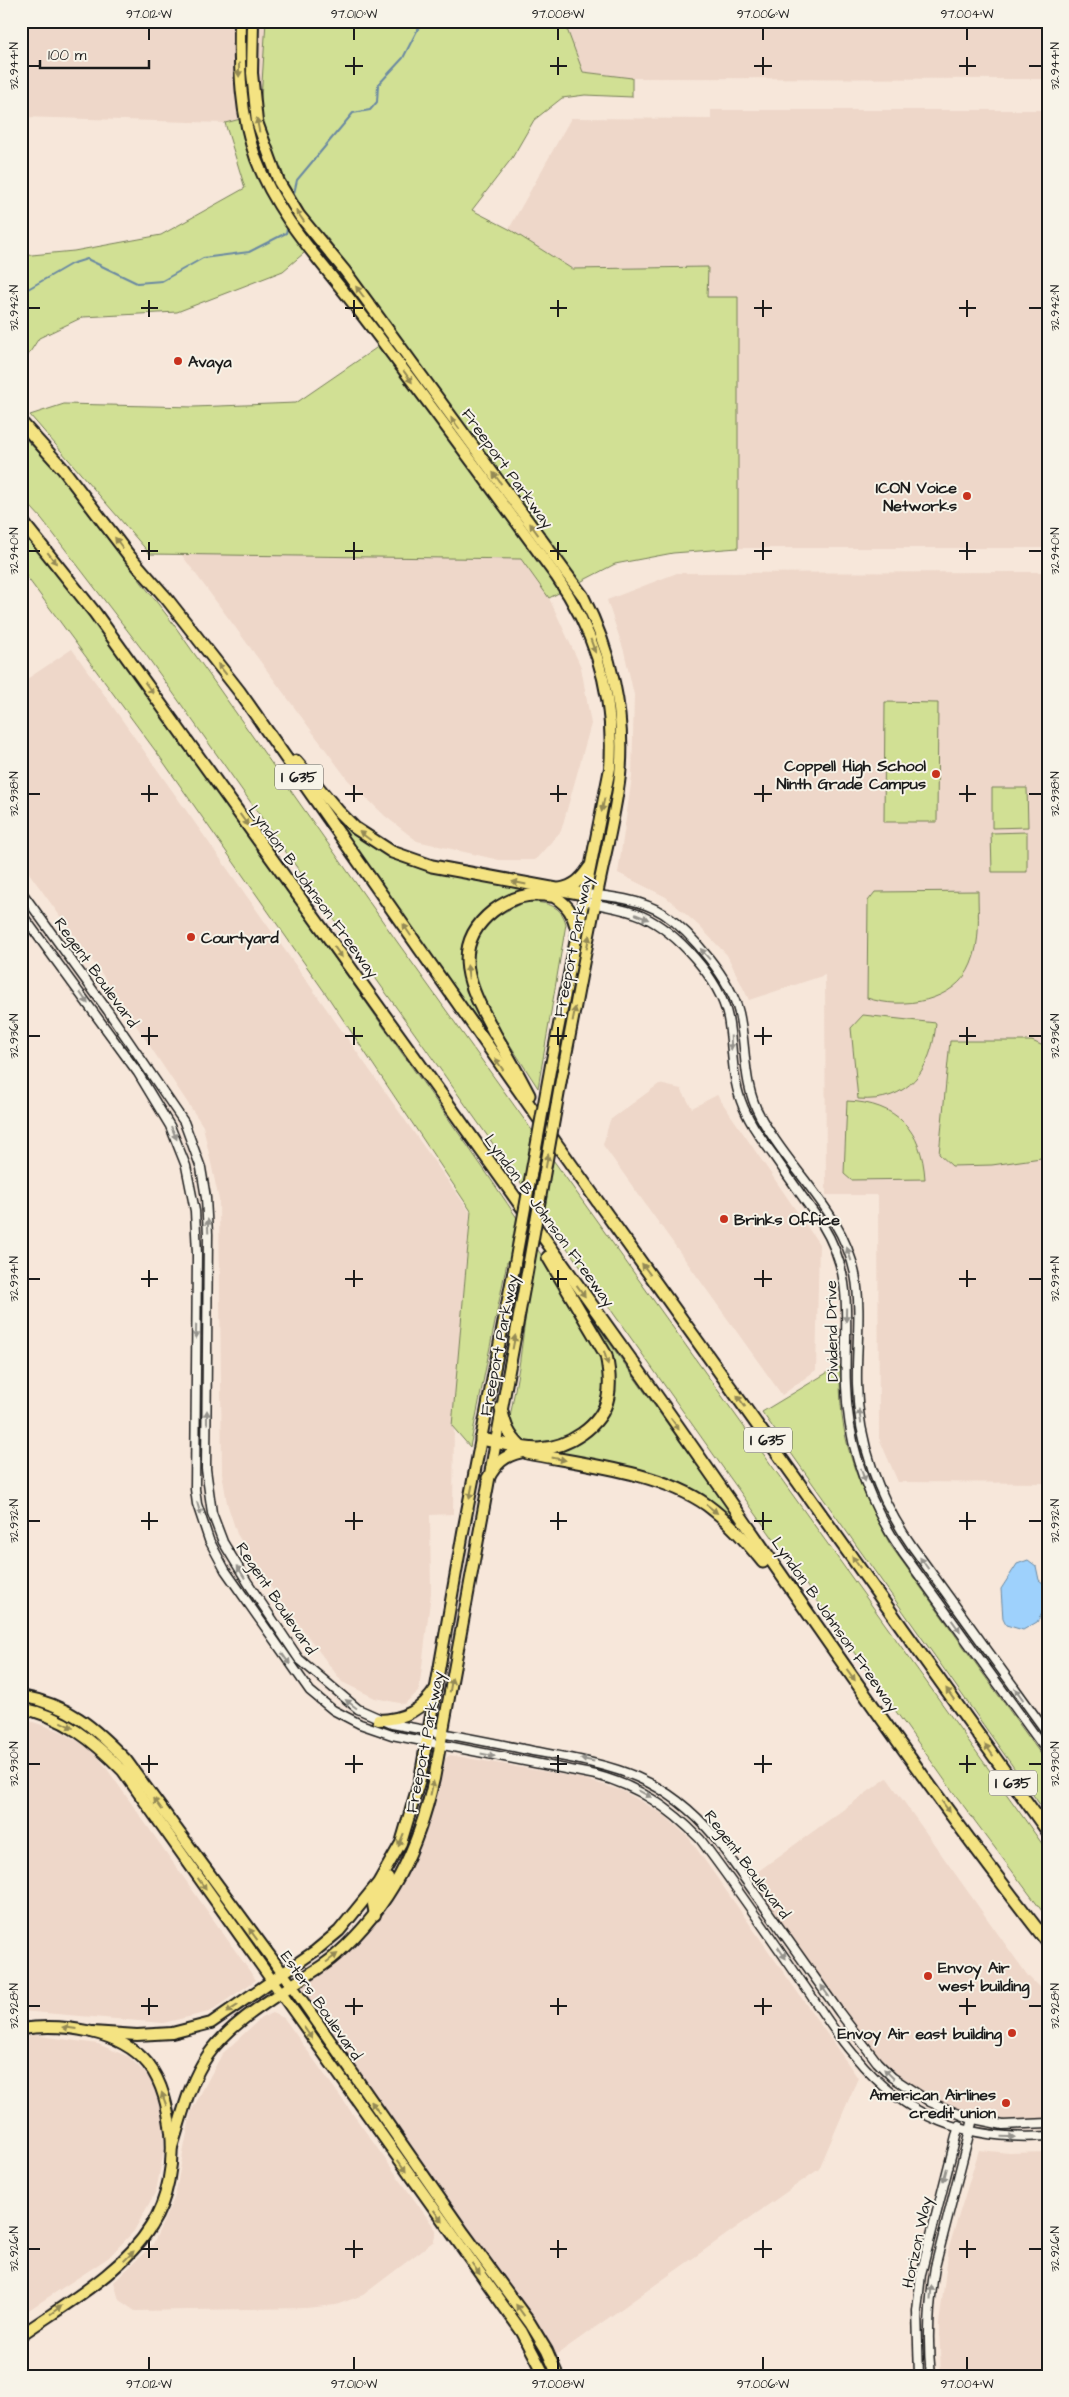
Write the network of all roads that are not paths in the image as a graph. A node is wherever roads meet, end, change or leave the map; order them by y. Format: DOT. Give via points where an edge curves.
graph roads {
  1 [pos="240,21"];
  2 [pos="253,21"];
  3 [pos="389,330"];
  4 [pos="379,336"];
  5 [pos="21,422"];
  6 [pos="480,465"];
  7 [pos="21,520"];
  8 [pos="239,691"];
  9 [pos="616,734"];
  10 [pos="589,868"];
  11 [pos="21,892"];
  12 [pos="555,894"];
  13 [pos="583,898"];
  14 [pos="596,900"];
  15 [pos="21,913"];
  16 [pos="577,930"];
  17 [pos="66,952"];
  18 [pos="56,958"];
  19 [pos="751,1099"];
  20 [pos="741,1101"];
  21 [pos="471,1138"];
  22 [pos="558,1146"];
  23 [pos="801,1175"];
  24 [pos="792,1182"];
  25 [pos="501,1408"];
  26 [pos="480,1442"];
  27 [pos="495,1444"];
  28 [pos="521,1449"];
  29 [pos="488,1478"];
  30 [pos="822,1636"];
  31 [pos="1008,1679"];
  32 [pos="438,1685"];
  33 [pos="999,1685"];
  34 [pos="21,1696"];
  35 [pos="21,1708"];
  36 [pos="378,1720"];
  37 [pos="429,1731"];
  38 [pos="442,1733"];
  39 [pos="1048,1734"];
  40 [pos="427,1743"];
  41 [pos="440,1746"];
  42 [pos="1048,1753"];
  43 [pos="1048,1832"];
  44 [pos="390,1862"];
  45 [pos="375,1915"];
  46 [pos="1048,1943"];
  47 [pos="282,1973"];
  48 [pos="272,1981"];
  49 [pos="292,1986"];
  50 [pos="280,1993"];
  51 [pos="21,2029"];
  52 [pos="92,2032"];
  53 [pos="961,2116"];
  54 [pos="973,2119"];
  55 [pos="1048,2123"];
  56 [pos="958,2128"];
  57 [pos="969,2132"];
  58 [pos="1048,2136"];
  59 [pos="172,2147"];
  60 [pos="917,2311"];
  61 [pos="930,2311"];
  62 [pos="21,2335"];
  63 [pos="538,2337"];
  64 [pos="528,2344"];
  65 [pos="545,2376"];
  66 [pos="558,2376"];
  67 [pos="918,2376"];
  68 [pos="931,2376"];
  1 -- 4 [label="main road, Freeport Parkway, one-way" via="242,104 262,175 286,220"];
  3 -- 2 [label="main road, Freeport Parkway, one-way" via="299,215 279,182 259,132 254,102"];
  3 -- 4 [label="main road"];
  6 -- 3 [label="main road, Freeport Parkway, one-way"];
  4 -- 6 [label="main road, Freeport Parkway, one-way"];
  8 -- 5 [label="highway, I 635, one-way" via="63,469"];
  6 -- 9 [label="main road, Freeport Parkway" via="583,596 592,612 614,679"];
  7 -- 21 [label="highway, Lyndon B Johnson Freeway, one-way" via="95,613"];
  12 -- 8 [label="highway, one-way" via="432,866 373,842 339,812"];
  22 -- 8 [label="highway, I 635, one-way"];
  9 -- 10 [label="main road, Freeport Parkway, one-way"];
  9 -- 14 [label="main road, Freeport Parkway" via="620,774"];
  10 -- 12 [label="highway" via="581,880"];
  10 -- 13 [label="main road, Freeport Parkway"];
  11 -- 17 [label="street, Regent Boulevard"];
  12 -- 13 [label="highway"];
  12 -- 16 [label="highway" via="573,913"];
  22 -- 12 [label="highway, one-way" via="478,1003 467,968 473,937 492,912 525,895"];
  13 -- 14 [label="street, Dividend Drive"];
  13 -- 16 [label="main road, Freeport Parkway"];
  19 -- 14 [label="street, Dividend Drive, one-way" via="738,1012 732,994 710,959 664,914 619,898"];
  14 -- 20 [label="street, Dividend Drive, one-way" via="659,925 701,966 728,1015 732,1060"];
  25 -- 14 [label="main road, Freeport Parkway, one-way, bridge"];
  15 -- 18 [label="street, Regent Boulevard"];
  16 -- 26 [label="main road, Freeport Parkway, bridge"];
  17 -- 18 [label="street"];
  36 -- 17 [label="street, Regent Boulevard, one-way" via="341,1697 299,1659 248,1583 217,1528 206,1469 208,1234 201,1168 184,1122"];
  18 -- 40 [label="street, Regent Boulevard, one-way" via="152,1096 170,1126 186,1166 195,1211 197,1254 195,1489 202,1521 215,1553 310,1691 330,1708 360,1724"];
  19 -- 20 [label="street"];
  19 -- 23 [label="street, Dividend Drive"];
  20 -- 24 [label="street, Dividend Drive" via="751,1124"];
  21 -- 28 [label="highway, one-way" via="596,1335 610,1373 602,1411 586,1430 556,1446"];
  21 -- 30 [label="highway, Lyndon B Johnson Freeway, one-way" via="632,1361"];
  43 -- 22 [label="highway, I 635, one-way"];
  23 -- 24 [label="street"];
  31 -- 23 [label="street, Dividend Drive, one-way" via="896,1523 883,1498 864,1442 859,1412 855,1274 843,1236"];
  24 -- 33 [label="street, Dividend Drive, one-way" via="833,1241 844,1277 848,1414 873,1502 892,1537"];
  25 -- 27 [label="main road, Freeport Parkway"];
  25 -- 28 [label="highway" via="505,1425"];
  26 -- 27 [label="highway"];
  26 -- 32 [label="main road, Freeport Parkway, one-way"];
  27 -- 28 [label="highway"];
  27 -- 29 [label="main road, Freeport Parkway"];
  28 -- 29 [label="highway" via="496,1464"];
  28 -- 30 [label="highway, one-way" via="659,1481 706,1504 738,1530"];
  38 -- 29 [label="main road, Freeport Parkway, one-way"];
  30 -- 46 [label="highway, Lyndon B Johnson Freeway, one-way"];
  31 -- 33 [label="street"];
  39 -- 31 [label="street, Dividend Drive, one-way"];
  32 -- 36 [label="main road" via="414,1712 403,1718"];
  32 -- 37 [label="main road, Freeport Parkway"];
  33 -- 42 [label="street, Dividend Drive"];
  47 -- 34 [label="main road, Esters Boulevard, one-way" via="125,1758 78,1715 54,1703"];
  35 -- 48 [label="main road, Esters Boulevard, one-way" via="45,1714 73,1728 103,1750 123,1771"];
  36 -- 37 [label="street, Regent Boulevard"];
  37 -- 38 [label="street, Regent Boulevard"];
  37 -- 40 [label="main road, Freeport Parkway"];
  38 -- 41 [label="main road, Freeport Parkway"];
  53 -- 38 [label="street, Regent Boulevard, one-way" via="914,2093 877,2062 715,1837 666,1792 631,1773 602,1764"];
  40 -- 41 [label="street, Regent Boulevard"];
  40 -- 44 [label="main road, Freeport Parkway, one-way" via="414,1807"];
  45 -- 41 [label="main road, Freeport Parkway, one-way" via="403,1870 421,1830"];
  41 -- 56 [label="street, Regent Boulevard, one-way" via="610,1779 643,1793 668,1810 700,1839 854,2056 902,2102"];
  44 -- 45 [label="main road" via="389,1876 373,1904"];
  44 -- 47 [label="main road, Freeport Parkway" via="360,1907 339,1931"];
  49 -- 45 [label="main road, Freeport Parkway, one-way" via="335,1956"];
  47 -- 48 [label="main road, Freeport Parkway"];
  47 -- 49 [label="main road, Esters Boulevard"];
  48 -- 50 [label="main road, Esters Boulevard"];
  48 -- 52 [label="main road, Freeport Parkway, one-way" via="212,2023 188,2031 156,2035"];
  49 -- 50 [label="main road, Freeport Parkway"];
  63 -- 49 [label="main road, Esters Boulevard, one-way"];
  50 -- 59 [label="main road, Freeport Parkway" via="236,2024 208,2055 194,2080"];
  50 -- 64 [label="main road, Esters Boulevard, one-way"];
  52 -- 51 [label="main road, one-way" via="60,2027"];
  59 -- 52 [label="main road, one-way" via="168,2109 149,2066 129,2048"];
  53 -- 54 [label="street, Regent Boulevard"];
  53 -- 56 [label="street, Horizon Way"];
  54 -- 55 [label="street, Regent Boulevard" via="1003,2124"];
  54 -- 57 [label="street, Horizon Way"];
  56 -- 57 [label="street, Regent Boulevard"];
  56 -- 60 [label="street, Horizon Way, one-way" via="925,2252"];
  57 -- 58 [label="street, Regent Boulevard, one-way" via="1000,2137"];
  61 -- 57 [label="street, Horizon Way, one-way" via="935,2267"];
  62 -- 59 [label="main road, one-way" via="130,2254 153,2224 170,2177"];
  60 -- 61 [label="street"];
  60 -- 67 [label="street, Horizon Way"];
  61 -- 68 [label="street, Horizon Way"];
  63 -- 64 [label="main road"];
  63 -- 66 [label="main road, Esters Boulevard"];
  64 -- 65 [label="main road, Esters Boulevard"];
}
